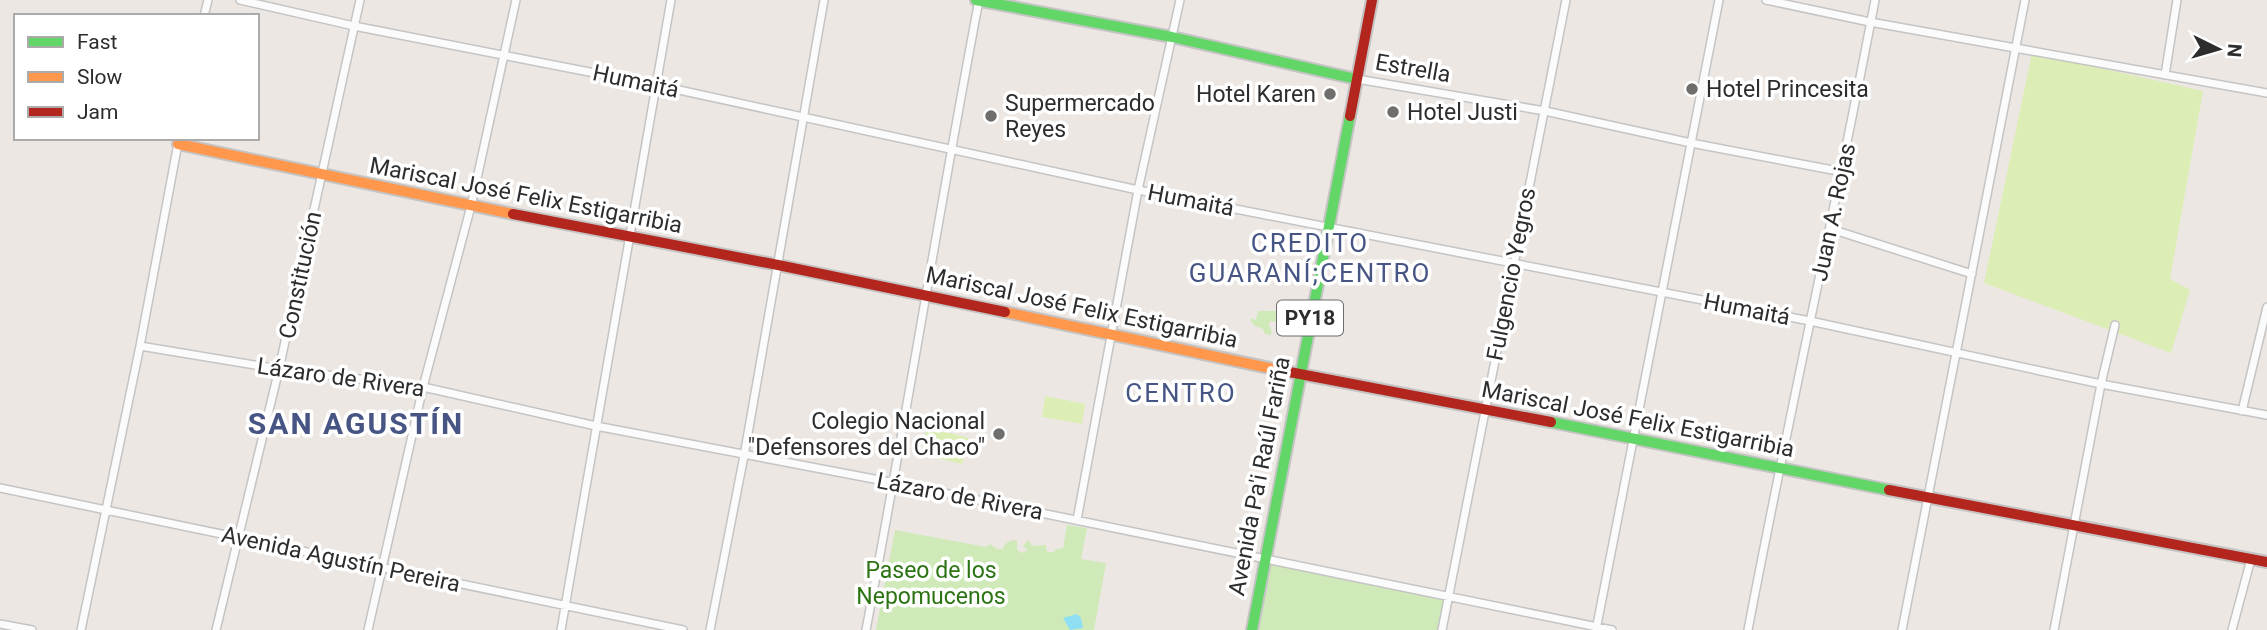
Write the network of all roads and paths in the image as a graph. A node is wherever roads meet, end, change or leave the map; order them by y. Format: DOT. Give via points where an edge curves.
graph roads {
  1 [pos="240,0"];
  2 [pos="360,0"];
  3 [pos="516,0"];
  4 [pos="671,0"];
  5 [pos="824,0"];
  6 [pos="978,0"];
  7 [pos="1180,0"];
  8 [pos="1372,0"];
  9 [pos="1566,0"];
  10 [pos="1720,0"];
  11 [pos="1766,0"];
  12 [pos="1875,0"];
  13 [pos="2025,0"];
  14 [pos="2177,0"];
  15 [pos="1870,22"];
  16 [pos="354,26"];
  17 [pos="1172,37"];
  18 [pos="2015,48"];
  19 [pos="506,54"];
  20 [pos="2165,75"];
  21 [pos="1356,79"];
  22 [pos="656,85"];
  23 [pos="2267,93"];
  24 [pos="1545,111"];
  25 [pos="803,117"];
  26 [pos="178,141"];
  27 [pos="1691,143"];
  28 [pos="950,148"];
  29 [pos="1843,172"];
  30 [pos="322,175"];
  31 [pos="1138,190"];
  32 [pos="471,206"];
  33 [pos="1328,228"];
  34 [pos="1831,229"];
  35 [pos="629,238"];
  36 [pos="1513,263"];
  37 [pos="778,265"];
  38 [pos="1972,274"];
  39 [pos="1661,292"];
  40 [pos="926,297"];
  41 [pos="2267,307"];
  42 [pos="1810,321"];
  43 [pos="2115,325"];
  44 [pos="1110,335"];
  45 [pos="140,346"];
  46 [pos="1958,353"];
  47 [pos="279,369"];
  48 [pos="1300,374"];
  49 [pos="2101,384"];
  50 [pos="422,387"];
  51 [pos="1484,409"];
  52 [pos="2242,411"];
  53 [pos="2267,415"];
  54 [pos="596,426"];
  55 [pos="1632,437"];
  56 [pos="744,456"];
  57 [pos="1779,469"];
  58 [pos="895,483"];
  59 [pos="0,488"];
  60 [pos="1928,496"];
  61 [pos="106,510"];
  62 [pos="1077,520"];
  63 [pos="2074,524"];
  64 [pos="237,538"];
  65 [pos="1266,558"];
  66 [pos="2251,559"];
  67 [pos="2267,562"];
  68 [pos="383,568"];
  69 [pos="1448,597"];
  70 [pos="565,606"];
  71 [pos="0,624"];
  72 [pos="1597,629"];
  73 [pos="32,630"];
  74 [pos="80,630"];
  75 [pos="216,630"];
  76 [pos="368,630"];
  77 [pos="561,630"];
  78 [pos="683,630"];
  79 [pos="710,630"];
  80 [pos="866,630"];
  81 [pos="1252,630"];
  82 [pos="1442,630"];
  83 [pos="1612,630"];
  84 [pos="1748,630"];
  85 [pos="1902,630"];
  86 [pos="2054,630"];
  87 [pos="2232,630"];
  1 -- 16 [label="street, Humaitá"];
  2 -- 16 [label="street, Constitución"];
  3 -- 19 [label="street"];
  4 -- 22 [label="street"];
  5 -- 25 [label="street"];
  6 -- 17 [label="main road, Estrella"];
  6 -- 28 [label="street"];
  7 -- 17 [label="street"];
  8 -- 21 [label="main road, Avenida Pa'i Raúl Fariña / PY18"];
  9 -- 24 [label="street, Fulgencio Yegros"];
  10 -- 27 [label="street"];
  11 -- 15 [label="street"];
  12 -- 15 [label="street, Juan A. Rojas"];
  13 -- 18 [label="street"];
  14 -- 20 [label="street"];
  15 -- 18 [label="street"];
  15 -- 29 [label="street, Juan A. Rojas"];
  16 -- 19 [label="street, Humaitá"];
  16 -- 30 [label="street, Constitución"];
  17 -- 21 [label="main road, Estrella"];
  17 -- 31 [label="street"];
  18 -- 20 [label="street"];
  18 -- 38 [label="street"];
  19 -- 22 [label="street, Humaitá"];
  19 -- 32 [label="street"];
  20 -- 23 [label="street"];
  21 -- 24 [label="street, Estrella"];
  21 -- 33 [label="main road, Avenida Pa'i Raúl Fariña / PY18"];
  22 -- 25 [label="street, Humaitá"];
  22 -- 35 [label="street"];
  24 -- 27 [label="street, Estrella"];
  24 -- 36 [label="street, Fulgencio Yegros"];
  25 -- 28 [label="street, Humaitá"];
  25 -- 37 [label="street"];
  26 -- 30 [label="main road, Mariscal José Felix Estigarribia"];
  26 -- 45 [label="street"];
  27 -- 29 [label="street, Estrella"];
  27 -- 39 [label="street"];
  28 -- 31 [label="street, Humaitá"];
  28 -- 40 [label="street"];
  29 -- 34 [label="street, Juan A. Rojas"];
  30 -- 32 [label="main road, Mariscal José Felix Estigarribia"];
  30 -- 47 [label="street, Constitución"];
  31 -- 33 [label="street, Humaitá"];
  31 -- 44 [label="street"];
  32 -- 35 [label="main road, Mariscal José Felix Estigarribia"];
  32 -- 50 [label="street"];
  33 -- 36 [label="street, Humaitá"];
  33 -- 48 [label="main road, Avenida Pa'i Raúl Fariña / PY18"];
  34 -- 38 [label="street"];
  34 -- 42 [label="street, Juan A. Rojas"];
  35 -- 37 [label="main road, Mariscal José Felix Estigarribia"];
  35 -- 54 [label="street"];
  36 -- 39 [label="street, Humaitá"];
  36 -- 51 [label="street, Fulgencio Yegros"];
  37 -- 40 [label="main road, Mariscal José Felix Estigarribia"];
  37 -- 56 [label="street"];
  38 -- 46 [label="street"];
  39 -- 42 [label="street, Humaitá"];
  39 -- 55 [label="street"];
  40 -- 44 [label="main road, Mariscal José Felix Estigarribia"];
  40 -- 58 [label="street"];
  41 -- 52 [label="street"];
  42 -- 46 [label="street, Humaitá"];
  42 -- 57 [label="street, Juan A. Rojas"];
  43 -- 49 [label="street"];
  44 -- 48 [label="main road, Mariscal José Felix Estigarribia"];
  44 -- 62 [label="street"];
  45 -- 47 [label="street, Lázaro de Rivera"];
  45 -- 61 [label="street"];
  46 -- 49 [label="street, Humaitá"];
  46 -- 60 [label="street"];
  47 -- 50 [label="street, Lázaro de Rivera"];
  47 -- 64 [label="street, Constitución"];
  48 -- 51 [label="main road, Mariscal José Felix Estigarribia"];
  48 -- 65 [label="main road, Avenida Pa'i Raúl Fariña / PY18"];
  49 -- 52 [label="street, Humaitá"];
  49 -- 63 [label="street"];
  50 -- 54 [label="street, Lázaro de Rivera"];
  50 -- 68 [label="street"];
  51 -- 55 [label="main road, Mariscal José Felix Estigarribia"];
  51 -- 69 [label="street, Fulgencio Yegros"];
  52 -- 53 [label="street, Humaitá"];
  54 -- 56 [label="street, Lázaro de Rivera"];
  54 -- 70 [label="street"];
  55 -- 57 [label="main road, Mariscal José Felix Estigarribia"];
  55 -- 72 [label="street"];
  56 -- 58 [label="street, Lázaro de Rivera"];
  56 -- 79 [label="street"];
  57 -- 60 [label="main road, Mariscal José Felix Estigarribia"];
  57 -- 84 [label="street, Juan A. Rojas"];
  58 -- 62 [label="street, Lázaro de Rivera"];
  58 -- 80 [label="street"];
  59 -- 61 [label="street, Avenida Agustín Pereira"];
  60 -- 63 [label="main road, Mariscal José Felix Estigarribia"];
  60 -- 85 [label="street"];
  61 -- 64 [label="street, Avenida Agustín Pereira"];
  61 -- 74 [label="street"];
  62 -- 65 [label="street, Lázaro de Rivera"];
  63 -- 66 [label="main road, Mariscal José Felix Estigarribia"];
  63 -- 86 [label="street"];
  64 -- 68 [label="street, Avenida Agustín Pereira"];
  64 -- 75 [label="street, Constitución"];
  65 -- 69 [label="street, Lázaro de Rivera"];
  65 -- 81 [label="main road, Avenida Pa'i Raúl Fariña"];
  66 -- 67 [label="main road, Mariscal José Felix Estigarribia"];
  66 -- 87 [label="street"];
  68 -- 70 [label="street, Avenida Agustín Pereira"];
  68 -- 76 [label="street"];
  69 -- 72 [label="street, Lázaro de Rivera"];
  69 -- 82 [label="street, Fulgencio Yegros"];
  70 -- 77 [label="street"];
  70 -- 78 [label="street, Avenida Agustín Pereira"];
  71 -- 73 [label="street"];
  72 -- 83 [label="street, Lázaro de Rivera"];
}
